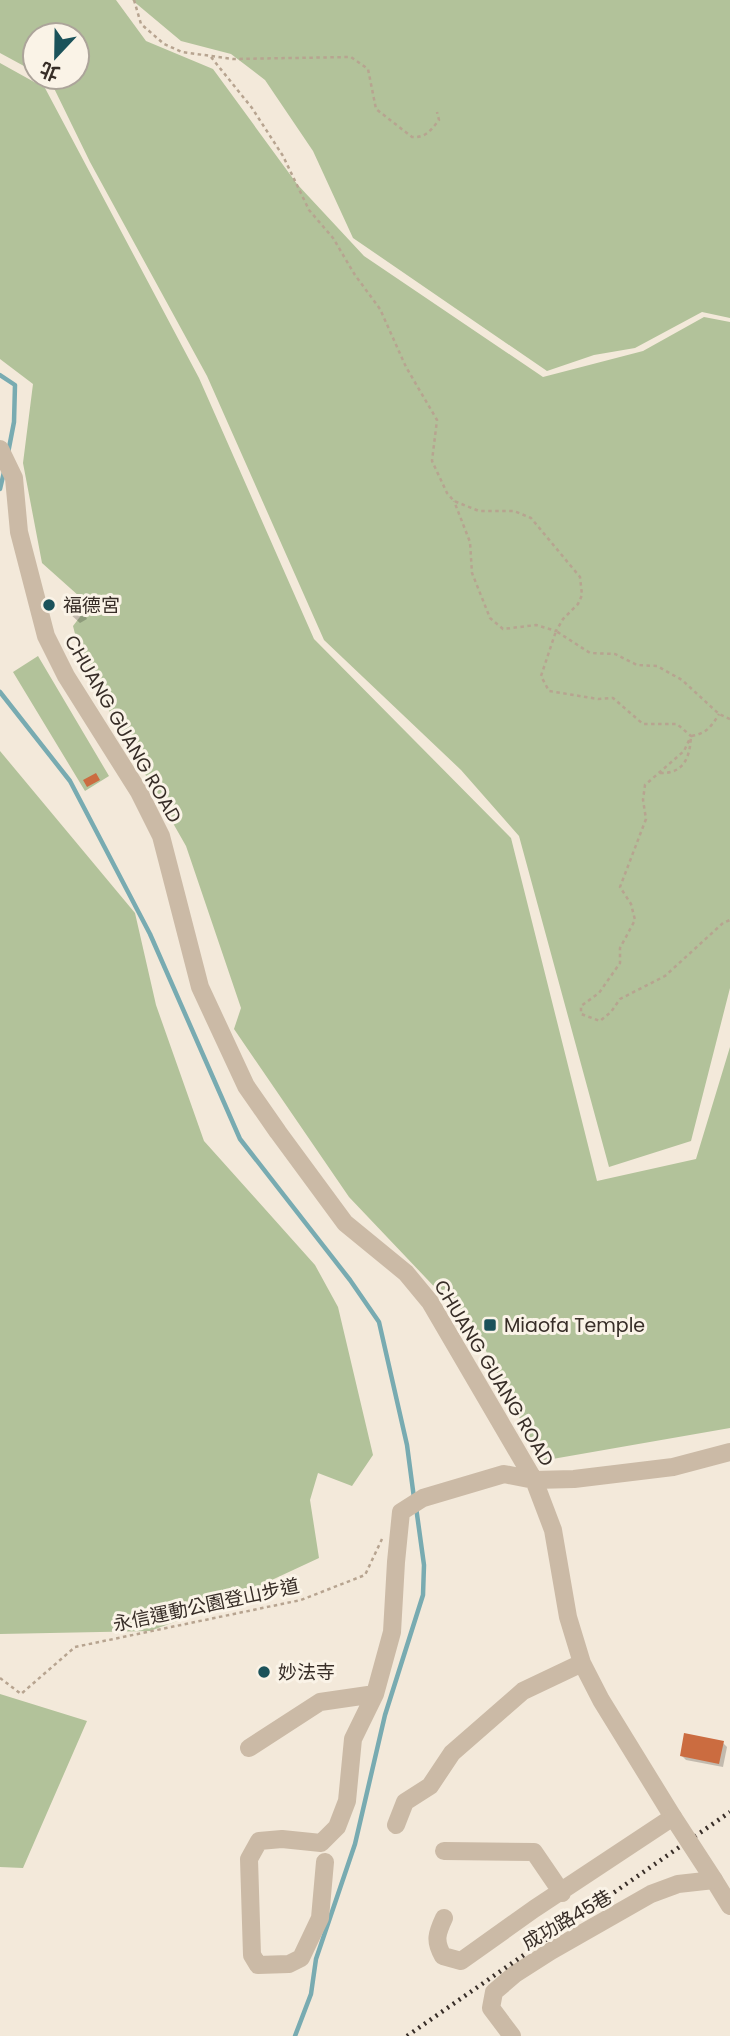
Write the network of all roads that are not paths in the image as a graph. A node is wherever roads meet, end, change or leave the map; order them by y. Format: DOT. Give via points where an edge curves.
graph roads {
  1 [pos="1,450"];
  2 [pos="730,1452"];
  3 [pos="534,1480"];
  4 [pos="582,1663"];
  5 [pos="375,1694"];
  6 [pos="249,1748"];
  7 [pos="673,1817"];
  8 [pos="396,1825"];
  9 [pos="444,1851"];
  10 [pos="325,1862"];
  11 [pos="713,1880"];
  12 [pos="562,1892"];
  13 [pos="730,1906"];
  14 [pos="444,1918"];
  15 [pos="512,2036"];
  1 -- 3 [label="street, CHUANG GUANG ROAD" via="14,478 19,532 46,636 161,836 200,988 246,1086 345,1223 405,1273 430,1302"];
  2 -- 3 [label="street" via="673,1467"];
  3 -- 4 [label="street, CHUANG GUANG ROAD" via="553,1530 568,1617"];
  3 -- 5 [label="street" via="504,1474 415,1503 401,1512 392,1632"];
  4 -- 7 [label="street, CHUANG GUANG ROAD"];
  4 -- 8 [label="street" via="523,1691 452,1753 430,1786 405,1802"];
  5 -- 6 [label="street" via="320,1702"];
  5 -- 10 [label="street" via="353,1739 347,1801 337,1827 321,1843 259,1841 249,1859 252,1955 258,1965 289,1964 301,1958 320,1918"];
  7 -- 11 [label="street, CHUANG GUANG ROAD, bridge"];
  7 -- 12 [label="street"];
  9 -- 12 [label="street" via="534,1852"];
  11 -- 13 [label="street"];
  11 -- 15 [label="street, 成功路45巷" via="678,1884 651,1894 515,1975 494,1992 491,2008"];
  12 -- 14 [label="street" via="461,1961 443,1956 438,1947 436,1937"];
}
